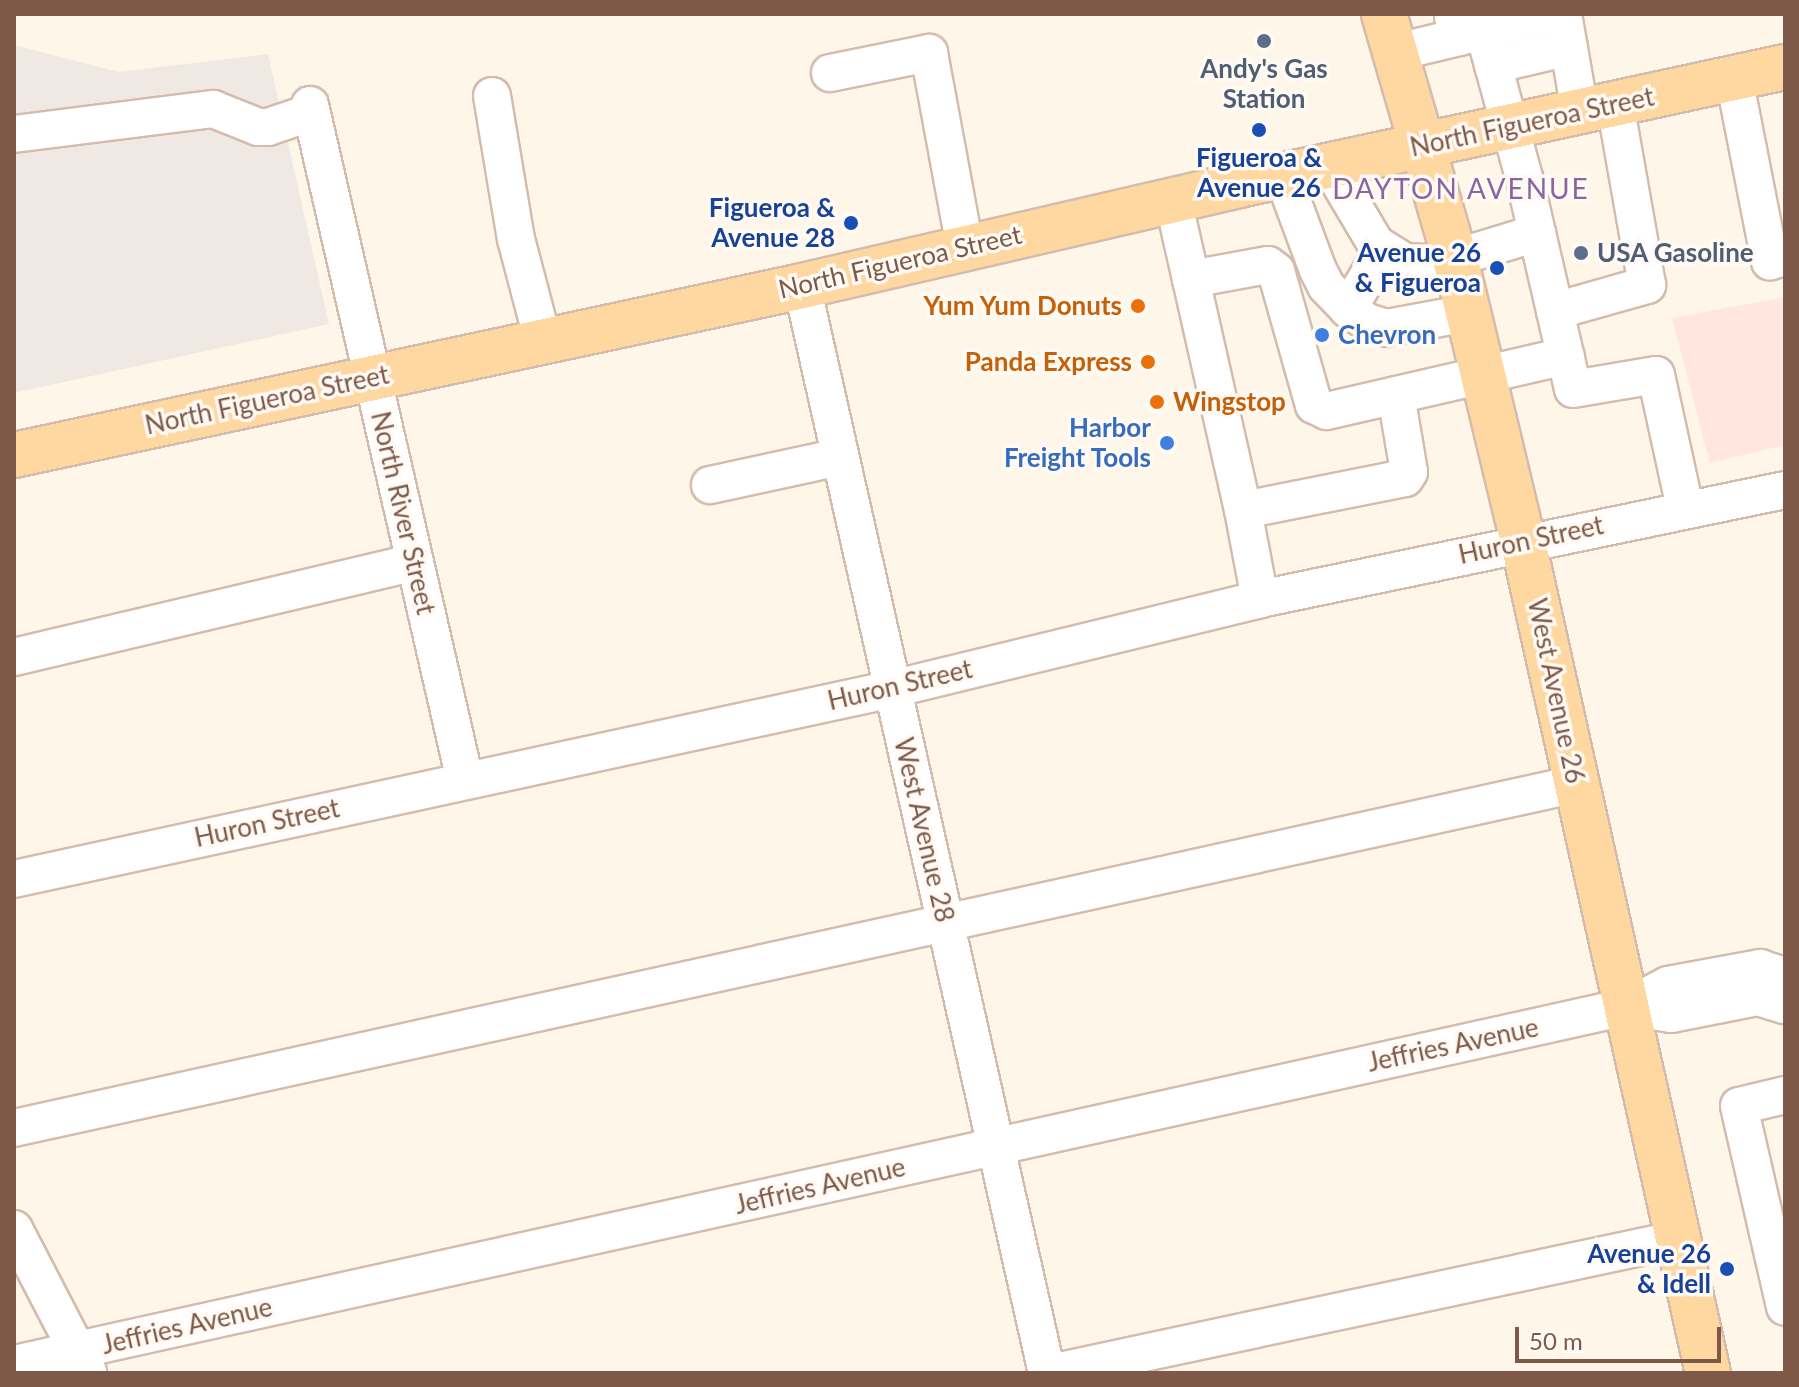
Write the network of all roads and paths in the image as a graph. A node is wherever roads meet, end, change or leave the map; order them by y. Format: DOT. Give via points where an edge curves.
graph roads {
  1 [pos="1552,14"];
  2 [pos="1485,29"];
  3 [pos="1566,31"];
  4 [pos="1391,33"];
  5 [pos="1785,67"];
  6 [pos="830,73"];
  7 [pos="1734,78"];
  8 [pos="492,96"];
  9 [pos="1598,107"];
  10 [pos="1509,127"];
  11 [pos="14,134"];
  12 [pos="1425,145"];
  13 [pos="1329,165"];
  14 [pos="1283,176"];
  15 [pos="1173,200"];
  16 [pos="1537,233"];
  17 [pos="965,247"];
  18 [pos="1389,255"];
  19 [pos="1785,257"];
  20 [pos="1455,258"];
  21 [pos="1191,279"];
  22 [pos="802,286"];
  23 [pos="1348,309"];
  24 [pos="1555,311"];
  25 [pos="1467,313"];
  26 [pos="543,341"];
  27 [pos="1566,356"];
  28 [pos="1483,376"];
  29 [pos="373,378"];
  30 [pos="1396,395"];
  31 [pos="14,455"];
  32 [pos="840,457"];
  33 [pos="710,485"];
  34 [pos="1785,490"];
  35 [pos="1685,508"];
  36 [pos="1243,510"];
  37 [pos="1523,542"];
  38 [pos="413,563"];
  39 [pos="1260,599"];
  40 [pos="14,657"];
  41 [pos="892,689"];
  42 [pos="465,780"];
  43 [pos="1576,784"];
  44 [pos="14,879"];
  45 [pos="946,923"];
  46 [pos="1785,976"];
  47 [pos="1785,1005"];
  48 [pos="1626,1007"];
  49 [pos="1785,1095"];
  50 [pos="14,1128"];
  51 [pos="997,1146"];
  52 [pos="14,1229"];
  53 [pos="1678,1239"];
  54 [pos="1785,1307"];
  55 [pos="83,1362"];
  56 [pos="14,1364"];
  57 [pos="1049,1373"];
  58 [pos="1708,1373"];
  1 -- 2 [label="street"];
  2 -- 3 [label="street"];
  2 -- 4 [label="street"];
  2 -- 10 [label="street"];
  3 -- 9 [label="street"];
  4 -- 12 [label="main road, West Avenue 26"];
  5 -- 7 [label="main road, North Figueroa Street"];
  6 -- 17 [label="street" via="929,53"];
  7 -- 9 [label="main road, North Figueroa Street"];
  7 -- 19 [label="street" via="1770,261"];
  8 -- 26 [label="street" via="516,239"];
  9 -- 10 [label="main road, North Figueroa Street"];
  9 -- 24 [label="street" via="1647,285"];
  10 -- 12 [label="main road, North Figueroa Street"];
  10 -- 16 [label="street"];
  11 -- 29 [label="street, North River Street" via="213,109 268,127 311,108"];
  12 -- 13 [label="main road, North Figueroa Street"];
  12 -- 20 [label="main road, West Avenue 26"];
  13 -- 14 [label="main road, North Figueroa Street"];
  13 -- 18 [label="street" via="1376,244"];
  14 -- 15 [label="main road, North Figueroa Street"];
  14 -- 23 [label="street" via="1318,270"];
  15 -- 17 [label="main road, North Figueroa Street"];
  15 -- 21 [label="street"];
  16 -- 20 [label="street"];
  16 -- 24 [label="street"];
  17 -- 22 [label="main road, North Figueroa Street"];
  18 -- 20 [label="street" via="1426,263"];
  18 -- 23 [label="street" via="1372,269"];
  20 -- 25 [label="main road, West Avenue 26"];
  21 -- 30 [label="street" via="1268,265 1276,271 1314,405 1327,411"];
  21 -- 36 [label="street"];
  22 -- 26 [label="main road, North Figueroa Street"];
  22 -- 32 [label="street, West Avenue 28"];
  23 -- 25 [label="street" via="1387,328"];
  24 -- 27 [label="street"];
  25 -- 28 [label="main road, West Avenue 26"];
  26 -- 29 [label="main road, North Figueroa Street"];
  27 -- 28 [label="street"];
  27 -- 35 [label="street" via="1573,389 1656,375"];
  28 -- 30 [label="street"];
  28 -- 37 [label="main road, West Avenue 26"];
  29 -- 31 [label="main road, North Figueroa Street"];
  29 -- 38 [label="street, North River Street"];
  30 -- 36 [label="street" via="1409,472 1405,478"];
  32 -- 33 [label="street"];
  32 -- 41 [label="street, West Avenue 28"];
  34 -- 35 [label="street, Huron Street"];
  35 -- 37 [label="street, Huron Street"];
  36 -- 39 [label="street"];
  37 -- 39 [label="street, Huron Street"];
  37 -- 43 [label="main road, West Avenue 26"];
  38 -- 40 [label="street"];
  38 -- 42 [label="street, North River Street"];
  39 -- 41 [label="street, Huron Street"];
  41 -- 42 [label="street, Huron Street"];
  41 -- 45 [label="street, West Avenue 28"];
  42 -- 44 [label="street, Huron Street"];
  43 -- 45 [label="street"];
  43 -- 48 [label="main road, West Avenue 26"];
  45 -- 50 [label="street"];
  45 -- 51 [label="street, West Avenue 28"];
  46 -- 48 [label="street" via="1760,968 1668,985"];
  47 -- 48 [label="street" via="1758,997 1671,1014"];
  48 -- 51 [label="street, Jeffries Avenue"];
  48 -- 53 [label="main road, West Avenue 26"];
  49 -- 54 [label="street" via="1739,1106"];
  51 -- 55 [label="street, Jeffries Avenue"];
  51 -- 57 [label="street, West Avenue 28"];
  52 -- 55 [label="street"];
  53 -- 57 [label="street"];
  53 -- 58 [label="main road, West Avenue 26"];
  55 -- 56 [label="street, Jeffries Avenue"];
}
